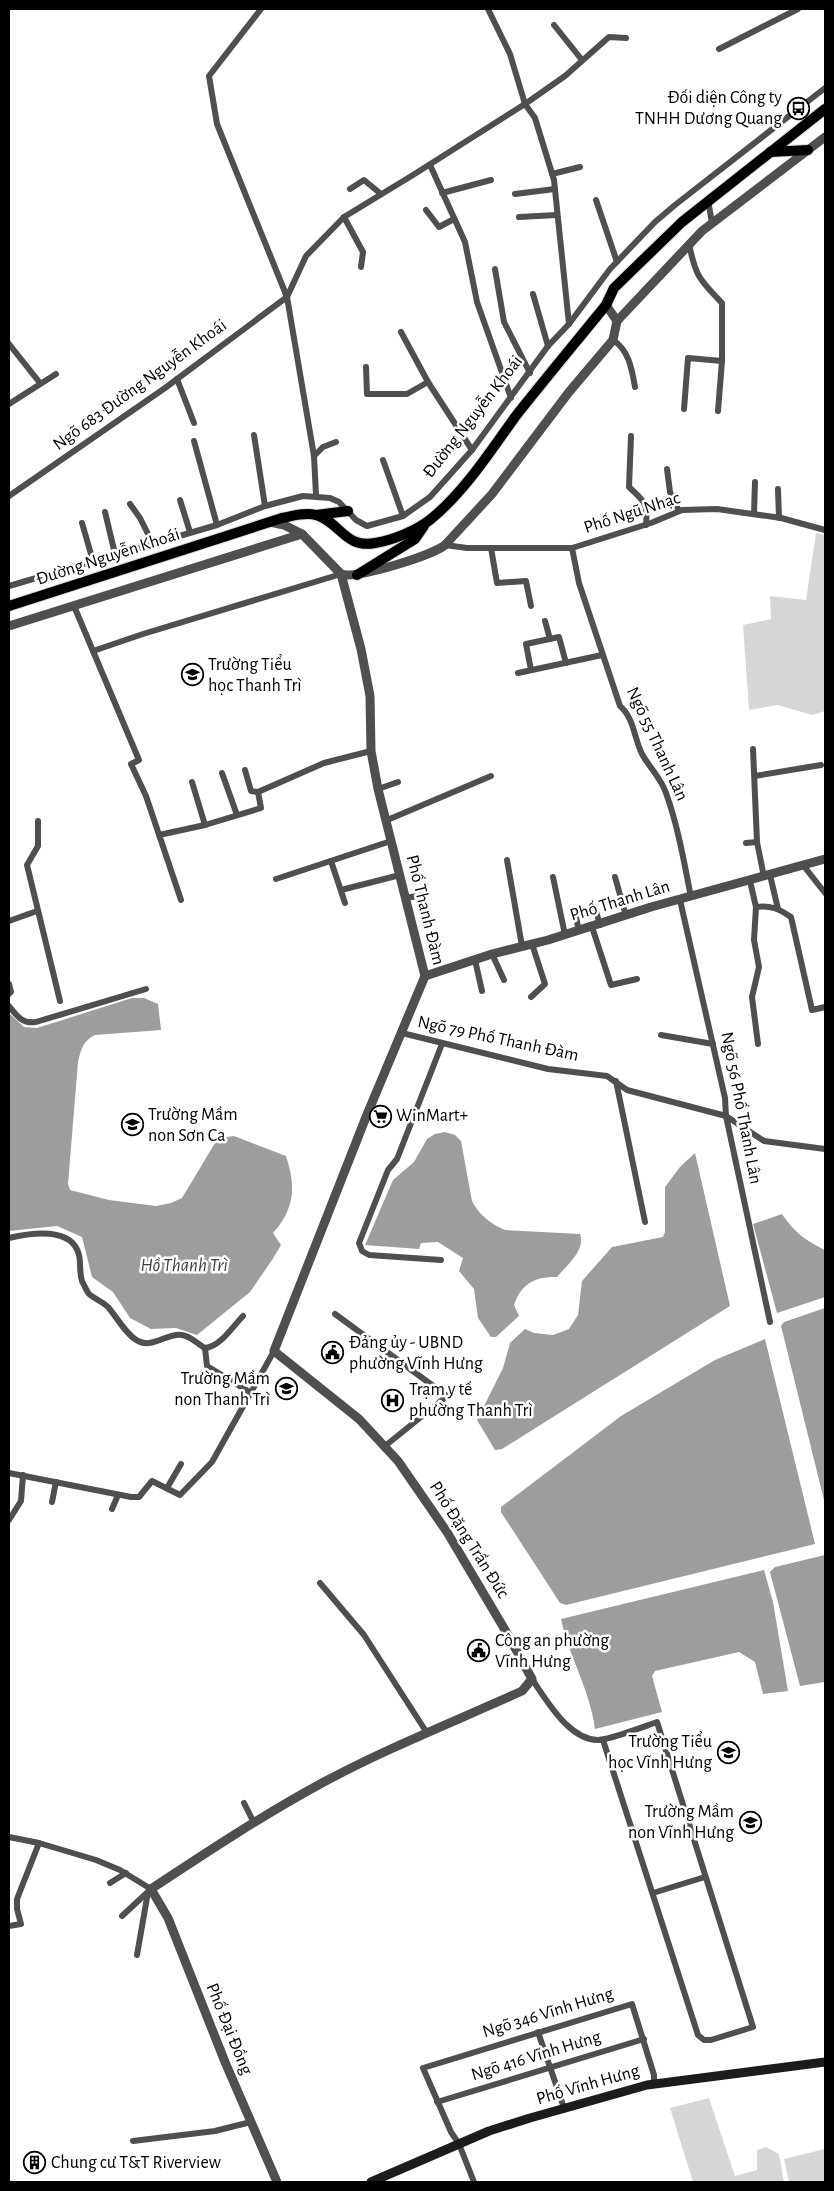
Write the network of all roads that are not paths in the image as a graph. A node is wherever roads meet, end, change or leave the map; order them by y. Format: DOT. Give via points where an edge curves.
graph roads {
  1 [pos="261,9"];
  2 [pos="488,9"];
  3 [pos="798,9"];
  4 [pos="554,24"];
  5 [pos="626,38"];
  6 [pos="719,49"];
  7 [pos="582,60"];
  8 [pos="825,88"];
  9 [pos="525,104"];
  10 [pos="825,109"];
  11 [pos="825,137"];
  12 [pos="808,150"];
  13 [pos="770,152"];
  14 [pos="430,165"];
  15 [pos="580,167"];
  16 [pos="552,174"];
  17 [pos="491,180"];
  18 [pos="350,189"];
  19 [pos="555,189"];
  20 [pos="442,193"];
  21 [pos="381,194"];
  22 [pos="515,194"];
  23 [pos="596,200"];
  24 [pos="708,200"];
  25 [pos="426,210"];
  26 [pos="557,215"];
  27 [pos="344,217"];
  28 [pos="519,217"];
  29 [pos="454,219"];
  30 [pos="712,223"];
  31 [pos="689,243"];
  32 [pos="617,262"];
  33 [pos="361,267"];
  34 [pos="495,269"];
  35 [pos="533,294"];
  36 [pos="287,297"];
  37 [pos="606,304"];
  38 [pos="616,321"];
  39 [pos="569,324"];
  40 [pos="401,332"];
  41 [pos="613,340"];
  42 [pos="9,344"];
  43 [pos="548,346"];
  44 [pos="722,361"];
  45 [pos="366,368"];
  46 [pos="530,373"];
  47 [pos="56,374"];
  48 [pos="177,380"];
  49 [pos="428,382"];
  50 [pos="40,383"];
  51 [pos="634,387"];
  52 [pos="511,398"];
  53 [pos="9,404"];
  54 [pos="684,409"];
  55 [pos="718,411"];
  56 [pos="194,423"];
  57 [pos="254,435"];
  58 [pos="631,436"];
  59 [pos="194,441"];
  60 [pos="336,442"];
  61 [pos="472,450"];
  62 [pos="314,456"];
  63 [pos="382,460"];
  64 [pos="667,469"];
  65 [pos="755,482"];
  66 [pos="778,489"];
  67 [pos="316,495"];
  68 [pos="9,496"];
  69 [pos="180,500"];
  70 [pos="130,504"];
  71 [pos="265,506"];
  72 [pos="348,511"];
  73 [pos="679,511"];
  74 [pos="105,512"];
  75 [pos="754,514"];
  76 [pos="316,515"];
  77 [pos="403,516"];
  78 [pos="779,518"];
  79 [pos="270,522"];
  80 [pos="82,523"];
  81 [pos="425,523"];
  82 [pos="217,524"];
  83 [pos="646,525"];
  84 [pos="825,530"];
  85 [pos="190,532"];
  86 [pos="302,534"];
  87 [pos="152,544"];
  88 [pos="446,546"];
  89 [pos="490,548"];
  90 [pos="572,548"];
  91 [pos="116,554"];
  92 [pos="93,561"];
  93 [pos="341,574"];
  94 [pos="357,575"];
  95 [pos="9,586"];
  96 [pos="9,606"];
  97 [pos="74,606"];
  98 [pos="531,606"];
  99 [pos="545,621"];
  100 [pos="9,626"];
  101 [pos="550,639"];
  102 [pos="93,651"];
  103 [pos="602,655"];
  104 [pos="566,664"];
  105 [pos="531,670"];
  106 [pos="518,673"];
  107 [pos="752,749"];
  108 [pos="371,750"];
  109 [pos="821,765"];
  110 [pos="245,770"];
  111 [pos="222,773"];
  112 [pos="490,776"];
  113 [pos="754,776"];
  114 [pos="192,782"];
  115 [pos="398,782"];
  116 [pos="378,789"];
  117 [pos="258,792"];
  118 [pos="237,815"];
  119 [pos="38,821"];
  120 [pos="385,821"];
  121 [pos="205,825"];
  122 [pos="158,835"];
  123 [pos="391,841"];
  124 [pos="757,842"];
  125 [pos="746,844"];
  126 [pos="825,858"];
  127 [pos="507,860"];
  128 [pos="331,861"];
  129 [pos="802,865"];
  130 [pos="400,875"];
  131 [pos="553,876"];
  132 [pos="767,876"];
  133 [pos="615,877"];
  134 [pos="276,879"];
  135 [pos="750,881"];
  136 [pos="341,890"];
  137 [pos="825,894"];
  138 [pos="421,896"];
  139 [pos="691,897"];
  140 [pos="407,898"];
  141 [pos="181,900"];
  142 [pos="680,900"];
  143 [pos="345,903"];
  144 [pos="756,906"];
  145 [pos="596,908"];
  146 [pos="778,908"];
  147 [pos="37,911"];
  148 [pos="575,913"];
  149 [pos="626,916"];
  150 [pos="9,920"];
  151 [pos="596,926"];
  152 [pos="579,931"];
  153 [pos="565,935"];
  154 [pos="532,944"];
  155 [pos="522,946"];
  156 [pos="492,954"];
  157 [pos="475,960"];
  158 [pos="425,976"];
  159 [pos="637,979"];
  160 [pos="504,980"];
  161 [pos="9,984"];
  162 [pos="146,989"];
  163 [pos="482,991"];
  164 [pos="9,994"];
  165 [pos="532,997"];
  166 [pos="60,1001"];
  167 [pos="9,1006"];
  168 [pos="825,1007"];
  169 [pos="402,1033"];
  170 [pos="662,1035"];
  171 [pos="442,1044"];
  172 [pos="713,1044"];
  173 [pos="758,1044"];
  174 [pos="616,1081"];
  175 [pos="726,1116"];
  176 [pos="825,1149"];
  177 [pos="645,1222"];
  178 [pos="9,1238"];
  179 [pos="441,1260"];
  180 [pos="335,1314"];
  181 [pos="243,1316"];
  182 [pos="770,1322"];
  183 [pos="205,1348"];
  184 [pos="274,1351"];
  185 [pos="251,1393"];
  186 [pos="385,1446"];
  187 [pos="181,1464"];
  188 [pos="9,1473"];
  189 [pos="23,1475"];
  190 [pos="56,1482"];
  191 [pos="167,1488"];
  192 [pos="118,1495"];
  193 [pos="52,1502"];
  194 [pos="112,1510"];
  195 [pos="9,1520"];
  196 [pos="320,1583"];
  197 [pos="532,1679"];
  198 [pos="427,1733"];
  199 [pos="603,1740"];
  200 [pos="244,1803"];
  201 [pos="254,1823"];
  202 [pos="9,1837"];
  203 [pos="39,1843"];
  204 [pos="126,1873"];
  205 [pos="705,1877"];
  206 [pos="110,1883"];
  207 [pos="150,1890"];
  208 [pos="654,1893"];
  209 [pos="122,1916"];
  210 [pos="9,1926"];
  211 [pos="137,1954"];
  212 [pos="538,2032"];
  213 [pos="644,2039"];
  214 [pos="825,2062"];
  215 [pos="551,2067"];
  216 [pos="654,2083"];
  217 [pos="437,2102"];
  218 [pos="564,2108"];
  219 [pos="250,2122"];
  220 [pos="133,2141"];
  221 [pos="459,2144"];
  222 [pos="277,2182"];
  223 [pos="371,2182"];
  224 [pos="474,2182"];
  1 -- 36 [label="street" via="209,76 216,124"];
  2 -- 9 [label="street" via="510,54"];
  3 -- 6 [label="street"];
  4 -- 7 [label="street"];
  5 -- 7 [label="street" via="609,38"];
  7 -- 9 [label="street"];
  8 -- 32 [label="street, Đường Nguyễn Khoái" via="675,205"];
  9 -- 14 [label="street"];
  9 -- 16 [label="street" via="535,118"];
  10 -- 13 [label="main road, Đường Nguyễn Khoái"];
  11 -- 12 [label="street"];
  12 -- 13 [label="main road"];
  12 -- 30 [label="street"];
  13 -- 24 [label="main road, Đường Nguyễn Khoái"];
  14 -- 20 [label="street"];
  14 -- 21 [label="street"];
  15 -- 16 [label="street"];
  16 -- 19 [label="street"];
  17 -- 20 [label="street"];
  18 -- 21 [label="street" via="364,180"];
  19 -- 22 [label="street"];
  19 -- 26 [label="street"];
  20 -- 29 [label="street"];
  21 -- 27 [label="street"];
  23 -- 32 [label="street"];
  24 -- 30 [label="street"];
  24 -- 37 [label="main road, Đường Nguyễn Khoái" via="647,254 614,288"];
  25 -- 29 [label="street" via="439,227"];
  26 -- 28 [label="street"];
  26 -- 39 [label="street"];
  27 -- 33 [label="street" via="363,252"];
  27 -- 36 [label="street" via="306,256"];
  29 -- 52 [label="street" via="469,257 477,302"];
  30 -- 31 [label="street"];
  31 -- 38 [label="street"];
  31 -- 44 [label="street" via="694,270 722,303"];
  32 -- 39 [label="street, Đường Nguyễn Khoái"];
  34 -- 46 [label="street" via="504,322"];
  35 -- 43 [label="street"];
  36 -- 48 [label="street, Ngõ 683 Đường Nguyễn Khoái"];
  36 -- 62 [label="street"];
  37 -- 38 [label="street"];
  37 -- 81 [label="main road, Đường Nguyễn Khoái" via="462,487"];
  38 -- 41 [label="street"];
  39 -- 43 [label="street, Đường Nguyễn Khoái"];
  40 -- 49 [label="street"];
  41 -- 51 [label="street" via="625,353 632,368"];
  41 -- 88 [label="street" via="492,494"];
  42 -- 50 [label="street"];
  43 -- 46 [label="street, Đường Nguyễn Khoái"];
  44 -- 54 [label="street" via="688,358"];
  44 -- 55 [label="street"];
  45 -- 49 [label="street" via="367,394 407,394"];
  46 -- 52 [label="street, Đường Nguyễn Khoái"];
  47 -- 50 [label="street"];
  48 -- 56 [label="street"];
  48 -- 68 [label="street, Ngõ 683 Đường Nguyễn Khoái"];
  49 -- 61 [label="street"];
  50 -- 53 [label="street"];
  52 -- 61 [label="street, Đường Nguyễn Khoái"];
  57 -- 71 [label="street"];
  58 -- 83 [label="street" via="629,486 647,508"];
  59 -- 82 [label="street"];
  60 -- 62 [label="street" via="323,447"];
  61 -- 77 [label="street, Đường Nguyễn Khoái" via="430,497"];
  62 -- 67 [label="street"];
  63 -- 77 [label="street"];
  64 -- 73 [label="street" via="670,492"];
  65 -- 75 [label="street"];
  66 -- 78 [label="street"];
  67 -- 71 [label="street, Đường Nguyễn Khoái"];
  67 -- 72 [label="street, Đường Nguyễn Khoái" via="330,498"];
  69 -- 85 [label="street"];
  70 -- 87 [label="street"];
  71 -- 82 [label="street, Đường Nguyễn Khoái"];
  72 -- 76 [label="main road"];
  72 -- 77 [label="street, Đường Nguyễn Khoái" via="367,526"];
  73 -- 75 [label="street, Phố Ngũ Nhạc" via="717,509"];
  73 -- 83 [label="street, Phố Ngũ Nhạc"];
  74 -- 91 [label="street"];
  75 -- 78 [label="street, Phố Ngũ Nhạc"];
  76 -- 79 [label="main road, Đường Nguyễn Khoái" via="297,515"];
  76 -- 81 [label="main road, Đường Nguyễn Khoái" via="351,540 367,544"];
  78 -- 84 [label="street, Phố Ngũ Nhạc"];
  79 -- 86 [label="street, Phố Thanh Đàm"];
  79 -- 96 [label="main road, Đường Nguyễn Khoái"];
  80 -- 92 [label="street"];
  81 -- 94 [label="main road" via="415,539"];
  82 -- 85 [label="street, Đường Nguyễn Khoái"];
  83 -- 90 [label="street, Phố Ngũ Nhạc"];
  85 -- 87 [label="street, Đường Nguyễn Khoái"];
  86 -- 93 [label="street, Phố Thanh Đàm"];
  86 -- 97 [label="street, Đường Nguyễn Khoái"];
  87 -- 91 [label="street, Đường Nguyễn Khoái"];
  88 -- 89 [label="street, Phố Ngũ Nhạc"];
  88 -- 94 [label="street" via="409,561"];
  89 -- 90 [label="street, Phố Ngũ Nhạc"];
  89 -- 98 [label="street" via="497,583 526,581"];
  90 -- 103 [label="street, Ngõ 55 Thanh Lân" via="579,583"];
  91 -- 92 [label="street, Đường Nguyễn Khoái"];
  92 -- 95 [label="street, Đường Nguyễn Khoái"];
  93 -- 94 [label="street"];
  93 -- 102 [label="street"];
  93 -- 108 [label="street, Phố Thanh Đàm" via="370,696"];
  97 -- 100 [label="street, Đường Nguyễn Khoái"];
  97 -- 102 [label="street"];
  99 -- 101 [label="street"];
  101 -- 104 [label="street" via="559,637"];
  101 -- 105 [label="street" via="526,644"];
  102 -- 122 [label="street" via="139,760 131,764 146,796"];
  103 -- 104 [label="street"];
  103 -- 139 [label="street, Ngõ 55 Thanh Lân" via="642,754 666,792"];
  104 -- 105 [label="street"];
  105 -- 106 [label="street"];
  107 -- 113 [label="street"];
  108 -- 116 [label="street, Phố Thanh Đàm"];
  108 -- 117 [label="street" via="324,763"];
  109 -- 113 [label="street"];
  110 -- 117 [label="street" via="251,791"];
  111 -- 118 [label="street"];
  112 -- 120 [label="street"];
  113 -- 124 [label="street"];
  114 -- 121 [label="street"];
  115 -- 116 [label="street"];
  116 -- 120 [label="street, Phố Thanh Đàm"];
  117 -- 118 [label="street" via="261,808"];
  118 -- 121 [label="street"];
  119 -- 147 [label="street" via="38,846 27,866"];
  120 -- 123 [label="street, Phố Thanh Đàm"];
  121 -- 122 [label="street"];
  122 -- 141 [label="street"];
  123 -- 128 [label="street"];
  123 -- 130 [label="street, Phố Thanh Đàm"];
  124 -- 125 [label="street"];
  124 -- 132 [label="street"];
  126 -- 129 [label="street, Phố Thanh Lân"];
  127 -- 155 [label="street"];
  128 -- 134 [label="street"];
  128 -- 136 [label="street"];
  129 -- 132 [label="street, Phố Thanh Lân"];
  129 -- 137 [label="street"];
  130 -- 136 [label="street"];
  130 -- 140 [label="street, Phố Thanh Đàm"];
  131 -- 153 [label="street"];
  132 -- 135 [label="street, Phố Thanh Lân"];
  132 -- 146 [label="street"];
  133 -- 149 [label="street"];
  135 -- 139 [label="street, Phố Thanh Lân"];
  135 -- 144 [label="street"];
  136 -- 143 [label="street"];
  138 -- 140 [label="street"];
  139 -- 142 [label="street, Phố Thanh Lân"];
  140 -- 158 [label="street, Phố Thanh Đàm"];
  142 -- 149 [label="street, Phố Thanh Lân"];
  142 -- 172 [label="street, Ngõ 56 Phố Thanh Lân"];
  144 -- 146 [label="street"];
  144 -- 173 [label="street" via="754,940 759,967 752,996"];
  145 -- 151 [label="street"];
  146 -- 168 [label="street" via="791,917 812,1010"];
  147 -- 150 [label="street"];
  147 -- 166 [label="street"];
  148 -- 152 [label="street"];
  149 -- 151 [label="street, Phố Thanh Lân"];
  151 -- 152 [label="street, Phố Thanh Lân"];
  151 -- 159 [label="street" via="611,985"];
  152 -- 153 [label="street, Phố Thanh Lân"];
  153 -- 154 [label="street, Phố Thanh Lân"];
  154 -- 155 [label="street, Phố Thanh Lân"];
  154 -- 165 [label="street" via="545,984"];
  155 -- 156 [label="street, Phố Thanh Lân"];
  156 -- 157 [label="street, Phố Thanh Lân"];
  156 -- 160 [label="street"];
  157 -- 158 [label="street, Phố Thanh Lân"];
  157 -- 163 [label="street"];
  158 -- 169 [label="street, Phố Thanh Đàm"];
  161 -- 164 [label="street"];
  162 -- 167 [label="street" via="36,1022 21,1021"];
  169 -- 171 [label="street, Ngõ 79 Phố Thanh Đàm"];
  169 -- 184 [label="street, Phố Thanh Đàm"];
  170 -- 172 [label="street"];
  171 -- 174 [label="street, Ngõ 79 Phố Thanh Đàm" via="548,1069 607,1076"];
  171 -- 179 [label="street" via="397,1159 388,1170 359,1244 369,1255"];
  172 -- 175 [label="street, Ngõ 56 Phố Thanh Lân"];
  174 -- 175 [label="street, Ngõ 79 Phố Thanh Đàm" via="627,1090"];
  174 -- 177 [label="street"];
  175 -- 176 [label="street, Ngõ 79 Phố Thanh Đàm" via="764,1141"];
  175 -- 182 [label="street, Ngõ 56 Phố Thanh Lân"];
  178 -- 183 [label="street" via="26,1234 60,1235 79,1254 80,1275 86,1290 107,1306 138,1341 147,1343 177,1334 191,1338"];
  180 -- 186 [label="street" via="447,1396"];
  181 -- 183 [label="street" via="215,1345"];
  183 -- 185 [label="street" via="208,1366"];
  184 -- 185 [label="street"];
  184 -- 186 [label="street, Phố Đặng Trần Đức" via="359,1419"];
  185 -- 191 [label="street" via="212,1462 180,1495"];
  186 -- 197 [label="street, Phố Đặng Trần Đức" via="420,1490 447,1532"];
  187 -- 191 [label="street"];
  188 -- 189 [label="street"];
  189 -- 190 [label="street"];
  189 -- 195 [label="street" via="21,1501"];
  190 -- 192 [label="street"];
  190 -- 193 [label="street"];
  191 -- 192 [label="street" via="152,1481 139,1497"];
  192 -- 194 [label="street"];
  196 -- 198 [label="street" via="364,1635"];
  197 -- 198 [label="street" via="522,1690"];
  197 -- 199 [label="street" via="555,1712 574,1731 588,1739"];
  198 -- 201 [label="street" via="322,1783"];
  199 -- 205 [label="street" via="656,1722"];
  199 -- 208 [label="street"];
  200 -- 201 [label="street"];
  201 -- 207 [label="street"];
  202 -- 203 [label="street, Phố Đại Đồng"];
  203 -- 204 [label="street, Phố Đại Đồng" via="96,1860"];
  203 -- 210 [label="street" via="17,1899 21,1924"];
  204 -- 206 [label="street"];
  204 -- 207 [label="street, Phố Đại Đồng"];
  205 -- 208 [label="street"];
  205 -- 208 [label="street" via="753,2027 710,2040 698,2035"];
  207 -- 209 [label="street"];
  207 -- 211 [label="street"];
  207 -- 219 [label="street, Phố Đại Đồng" via="168,1918"];
  212 -- 213 [label="street, Ngõ 346 Vĩnh Hưng" via="632,2004"];
  212 -- 215 [label="street"];
  212 -- 217 [label="street, Ngõ 346 Vĩnh Hưng" via="423,2068"];
  213 -- 215 [label="street, Ngõ 416 Vĩnh Hưng"];
  213 -- 216 [label="street, Ngõ 346 Vĩnh Hưng"];
  214 -- 216 [label="main road, Phố Vĩnh Hưng"];
  215 -- 217 [label="street, Ngõ 416 Vĩnh Hưng"];
  215 -- 218 [label="street"];
  216 -- 218 [label="main road, Phố Vĩnh Hưng"];
  217 -- 221 [label="street"];
  218 -- 221 [label="main road, Phố Vĩnh Hưng" via="489,2131"];
  219 -- 220 [label="street" via="215,2131"];
  219 -- 222 [label="street, Phố Đại Đồng"];
  221 -- 223 [label="main road, Phố Vĩnh Hưng"];
  221 -- 224 [label="street"];
}
